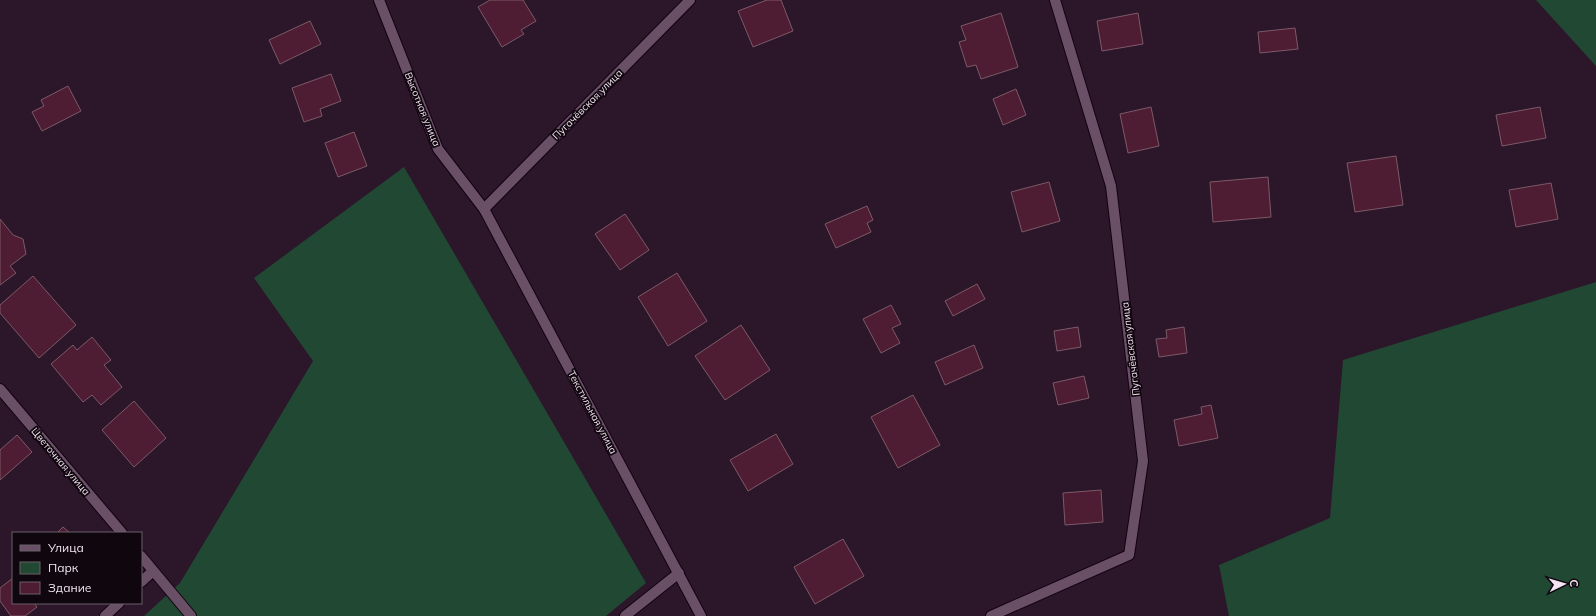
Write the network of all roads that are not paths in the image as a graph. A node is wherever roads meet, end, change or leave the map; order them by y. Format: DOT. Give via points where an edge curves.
graph roads {
  1 [pos="379,0"];
  2 [pos="690,0"];
  3 [pos="1055,0"];
  4 [pos="484,209"];
  5 [pos="0,389"];
  6 [pos="121,532"];
  7 [pos="142,557"];
  8 [pos="154,571"];
  9 [pos="679,572"];
  10 [pos="142,581"];
  11 [pos="118,604"];
  12 [pos="105,616"];
  13 [pos="191,616"];
  14 [pos="625,616"];
  15 [pos="701,616"];
  16 [pos="991,616"];
  1 -- 4 [label="street, Высотная улица" via="438,149"];
  2 -- 4 [label="street, Пугачёвская улица"];
  3 -- 16 [label="street, Пугачёвская улица" via="1111,186 1143,461 1129,555"];
  4 -- 9 [label="street, Текстильная улица"];
  5 -- 6 [label="street, Цветочная улица"];
  7 -- 8 [label="street"];
  8 -- 10 [label="street"];
  8 -- 13 [label="street"];
  9 -- 14 [label="street"];
  9 -- 15 [label="street, Текстильная улица"];
  11 -- 12 [label="street"];
}
